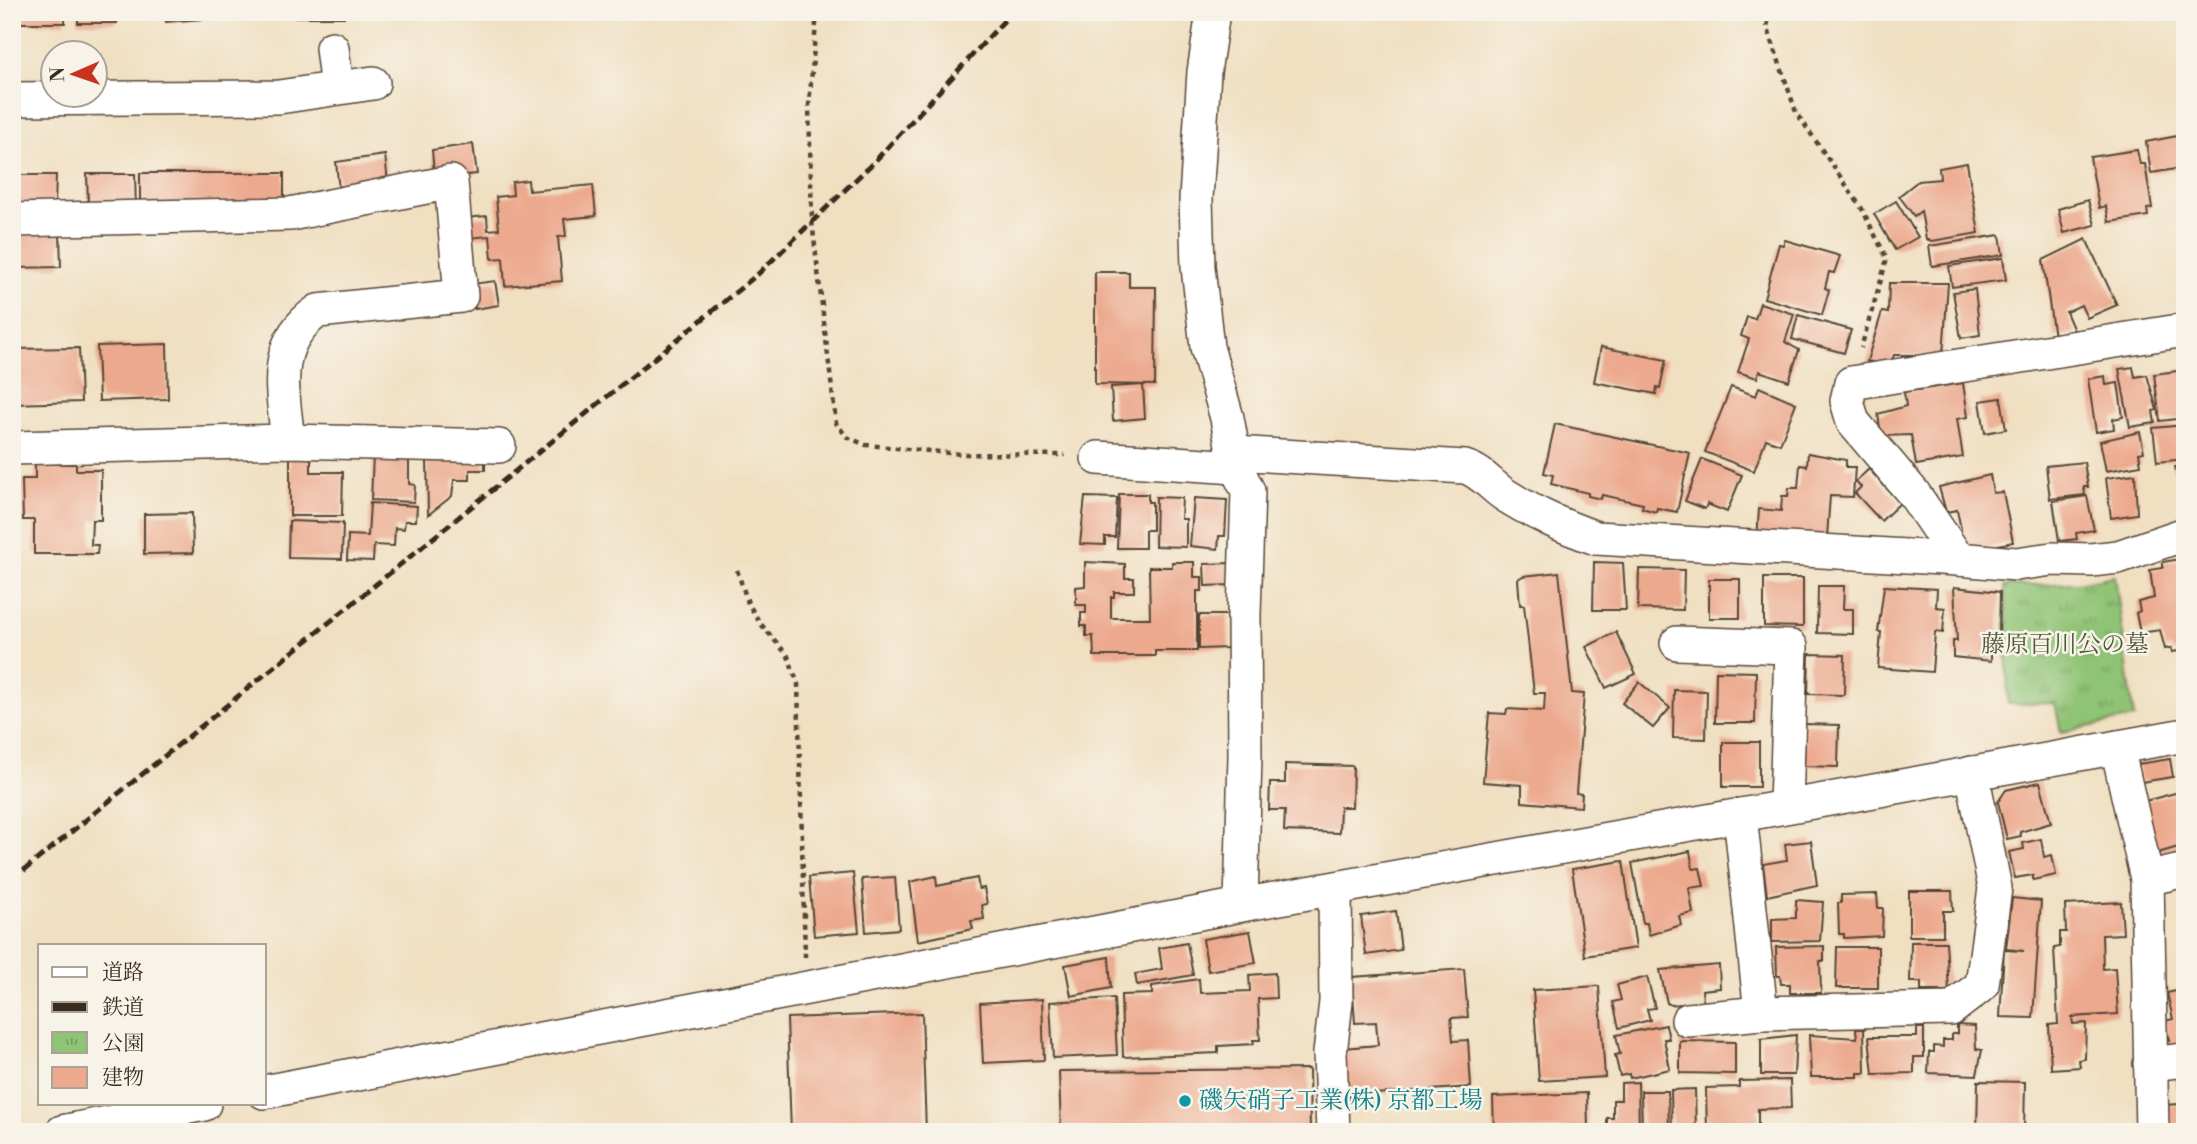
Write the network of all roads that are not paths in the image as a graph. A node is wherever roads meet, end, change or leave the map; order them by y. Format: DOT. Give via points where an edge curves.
graph roads {
  1 [pos="1213,12"];
  2 [pos="332,48"];
  3 [pos="373,83"];
  4 [pos="337,88"];
  5 [pos="12,99"];
  6 [pos="12,220"];
  7 [pos="2185,330"];
  8 [pos="288,441"];
  9 [pos="499,446"];
  10 [pos="12,447"];
  11 [pos="1098,458"];
  12 [pos="1235,460"];
  13 [pos="2185,534"];
  14 [pos="1958,559"];
  15 [pos="1677,643"];
  16 [pos="2185,735"];
  17 [pos="2117,747"];
  18 [pos="1972,773"];
  19 [pos="1786,806"];
  20 [pos="1740,815"];
  21 [pos="2185,870"];
  22 [pos="2147,879"];
  23 [pos="1335,889"];
  24 [pos="1241,905"];
  25 [pos="1761,1013"];
  26 [pos="1688,1020"];
  27 [pos="2185,1060"];
  28 [pos="2150,1064"];
  29 [pos="266,1092"];
  30 [pos="194,1106"];
  31 [pos="62,1132"];
  32 [pos="1333,1132"];
  33 [pos="2152,1132"];
  1 -- 12 [label="street" via="1204,72 1196,199 1198,267 1207,347"];
  2 -- 4 [label="street"];
  3 -- 4 [label="street"];
  4 -- 5 [label="street" via="279,97"];
  6 -- 8 [label="street" via="290,214 451,182 461,296 318,311 305,320 293,333 281,377"];
  7 -- 14 [label="street" via="1851,383 1847,401 1853,422 1914,494"];
  8 -- 9 [label="street"];
  8 -- 10 [label="street"];
  11 -- 12 [label="street"];
  12 -- 14 [label="street" via="1465,467 1544,520 1595,538"];
  12 -- 24 [label="street" via="1248,491"];
  13 -- 14 [label="street" via="2118,557 2091,560 2016,564"];
  15 -- 19 [label="street" via="1791,647"];
  16 -- 17 [label="street"];
  17 -- 18 [label="street"];
  17 -- 22 [label="street"];
  18 -- 19 [label="street"];
  18 -- 25 [label="street" via="1995,888 1982,985 1951,1009"];
  19 -- 20 [label="street"];
  20 -- 23 [label="street"];
  20 -- 25 [label="street"];
  21 -- 22 [label="street"];
  22 -- 28 [label="street"];
  23 -- 24 [label="street"];
  23 -- 32 [label="street" via="1336,1002 1330,1053"];
  24 -- 29 [label="street"];
  25 -- 26 [label="street"];
  27 -- 28 [label="street"];
  28 -- 33 [label="street"];
  30 -- 31 [label="street"];
}
